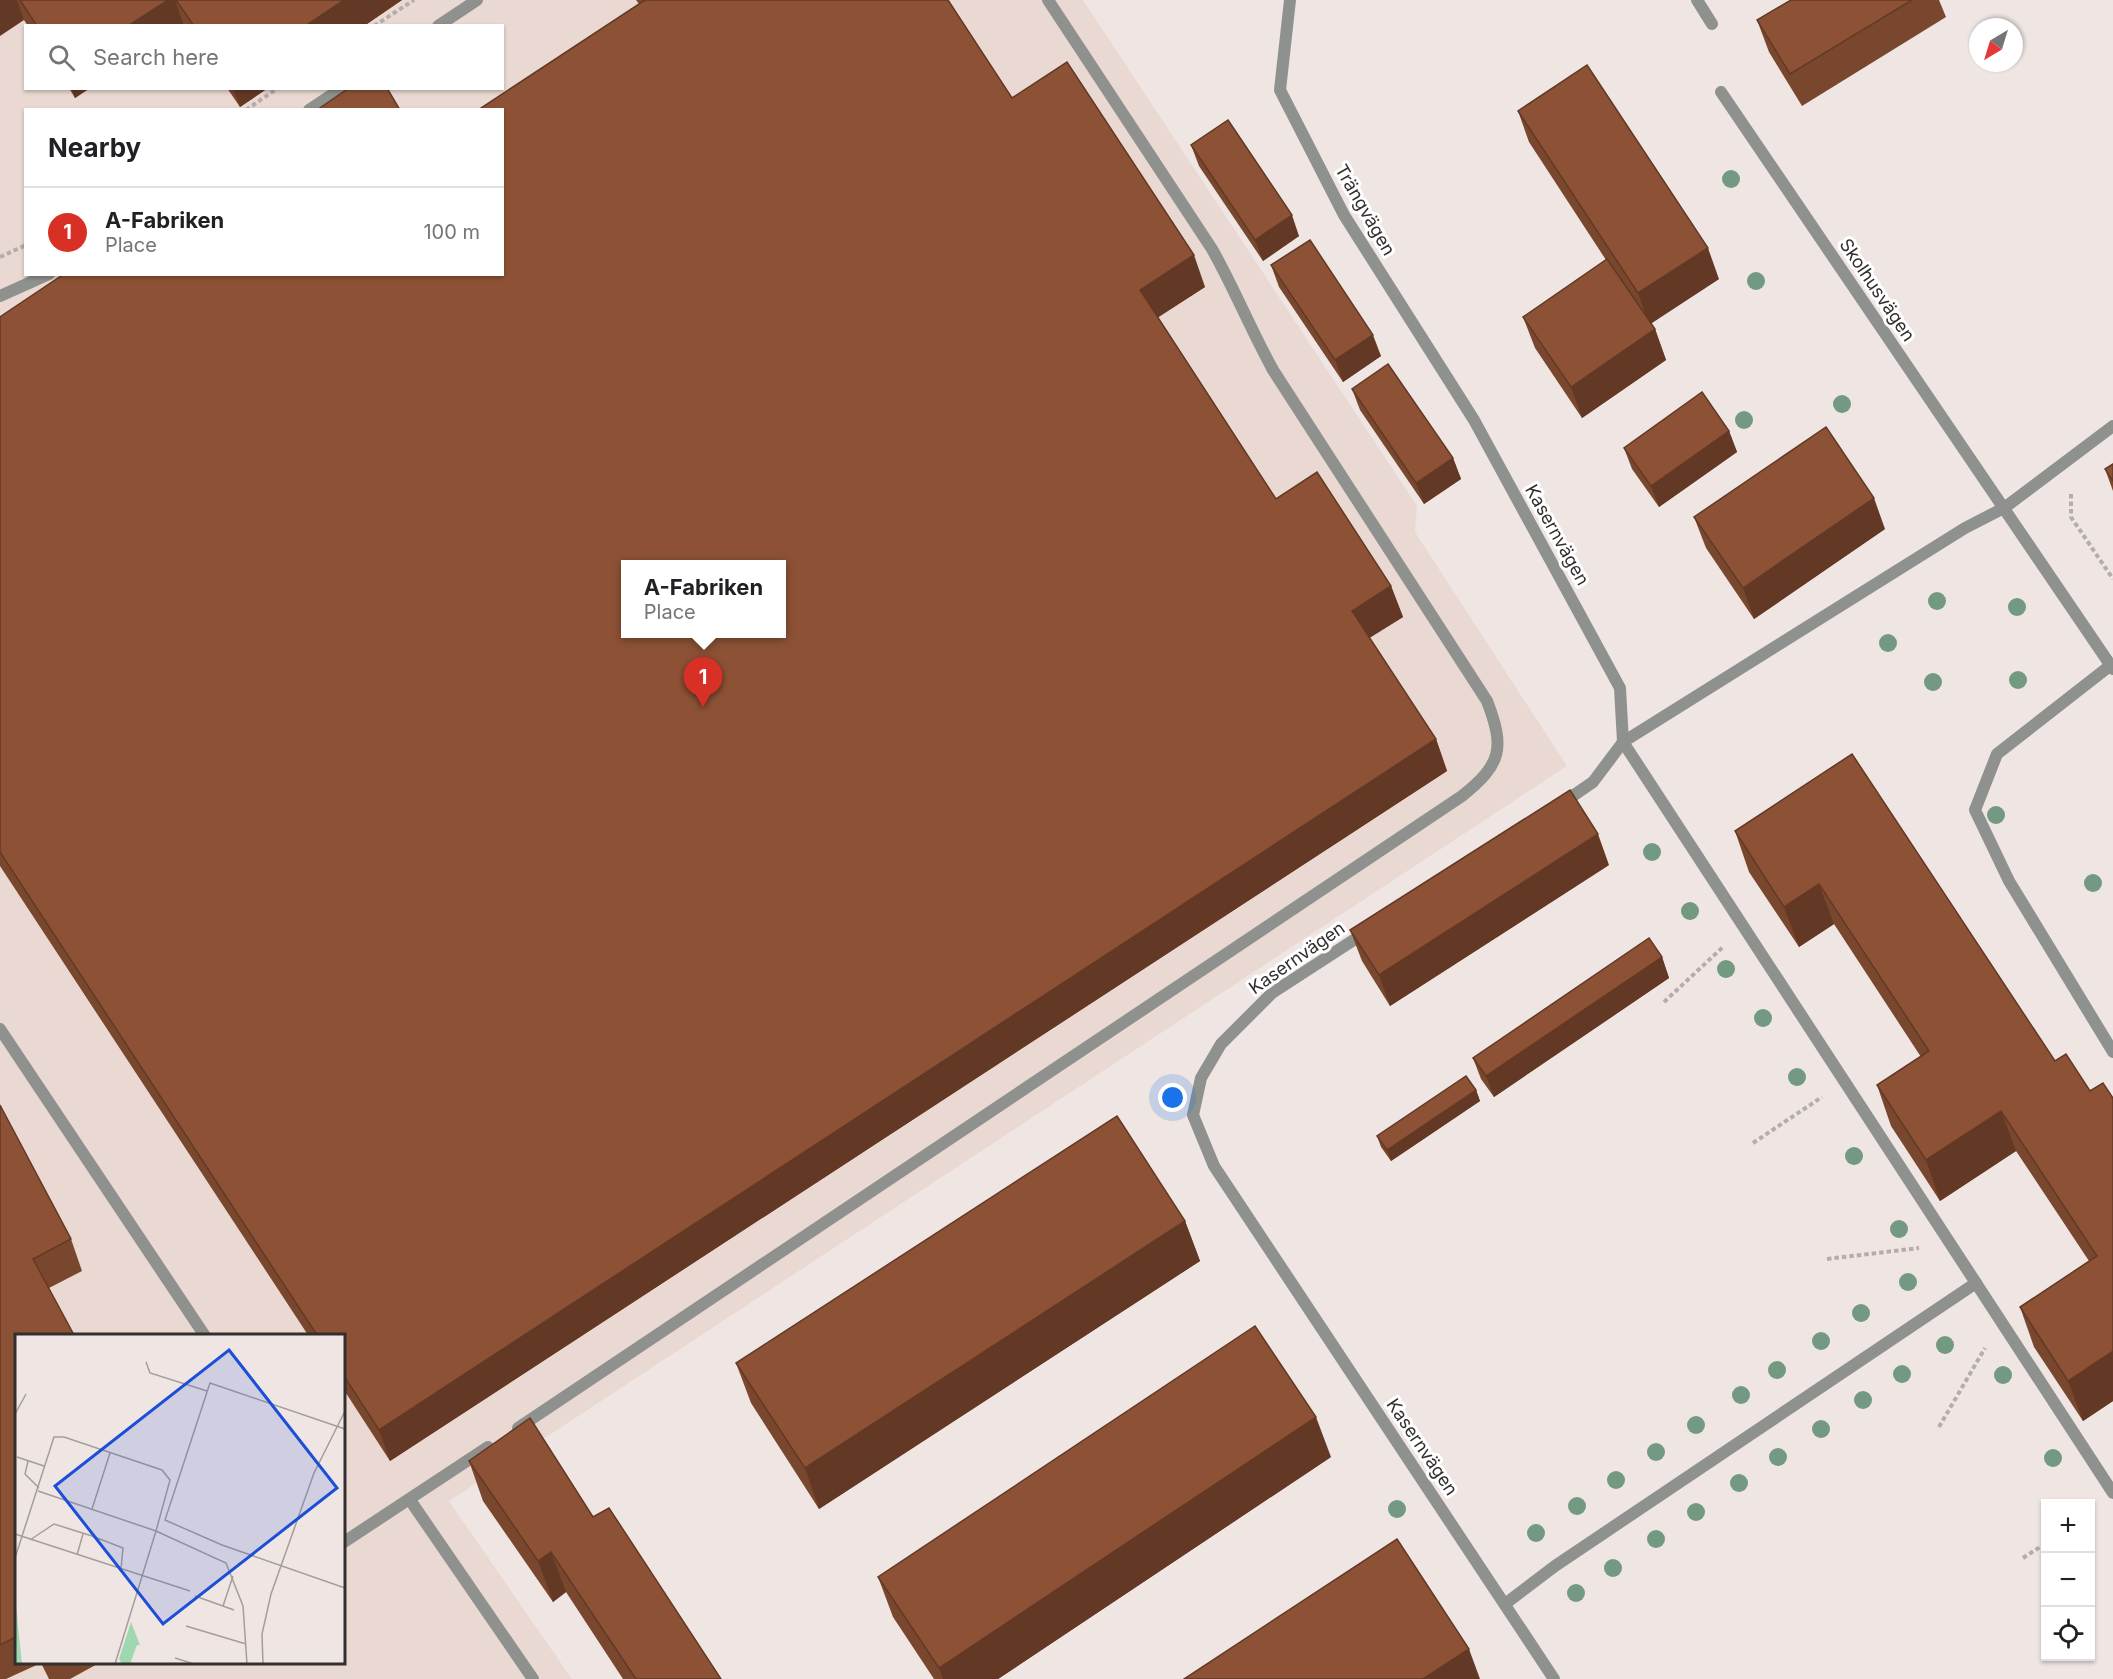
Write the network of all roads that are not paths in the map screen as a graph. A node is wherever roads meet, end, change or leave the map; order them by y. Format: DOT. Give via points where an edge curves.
graph roads {
  1 [pos="477,0"];
  2 [pos="1048,0"];
  3 [pos="1290,0"];
  4 [pos="1697,0"];
  5 [pos="441,24"];
  6 [pos="1712,24"];
  7 [pos="339,90"];
  8 [pos="1721,92"];
  9 [pos="312,108"];
  10 [pos="45,276"];
  11 [pos="0,296"];
  12 [pos="1473,420"];
  13 [pos="2113,426"];
  14 [pos="2004,508"];
  15 [pos="2112,667"];
  16 [pos="1623,742"];
  17 [pos="1555,808"];
  18 [pos="1379,923"];
  19 [pos="0,1029"];
  20 [pos="2113,1052"];
  21 [pos="1976,1283"];
  22 [pos="204,1334"];
  23 [pos="2113,1493"];
  24 [pos="410,1500"];
  25 [pos="345,1541"];
  26 [pos="1505,1604"];
  27 [pos="533,1679"];
  28 [pos="1554,1679"];
  1 -- 5 [label="street"];
  2 -- 24 [label="street" via="1212,249 1273,370 1481,692 1497,729 1498,750 1490,769 1462,796"];
  3 -- 12 [label="street, Trängvägen" via="1280,90 1344,215"];
  4 -- 6 [label="street"];
  7 -- 9 [label="street"];
  8 -- 14 [label="street, Skolhusvägen"];
  10 -- 11 [label="street"];
  12 -- 16 [label="street, Kasernvägen" via="1620,688"];
  13 -- 14 [label="street"];
  14 -- 15 [label="street, Skolhusvägen"];
  14 -- 16 [label="street" via="1965,528"];
  15 -- 20 [label="street" via="1997,754 1975,810 2009,881"];
  16 -- 17 [label="street" via="1593,782"];
  16 -- 21 [label="street"];
  18 -- 26 [label="street, Kasernvägen" via="1272,993 1221,1044 1201,1078 1193,1114 1214,1166"];
  19 -- 22 [label="street"];
  21 -- 23 [label="street"];
  21 -- 26 [label="street" via="1555,1566"];
  24 -- 25 [label="street"];
  24 -- 27 [label="street"];
  26 -- 28 [label="street, Kasernvägen"];
}
